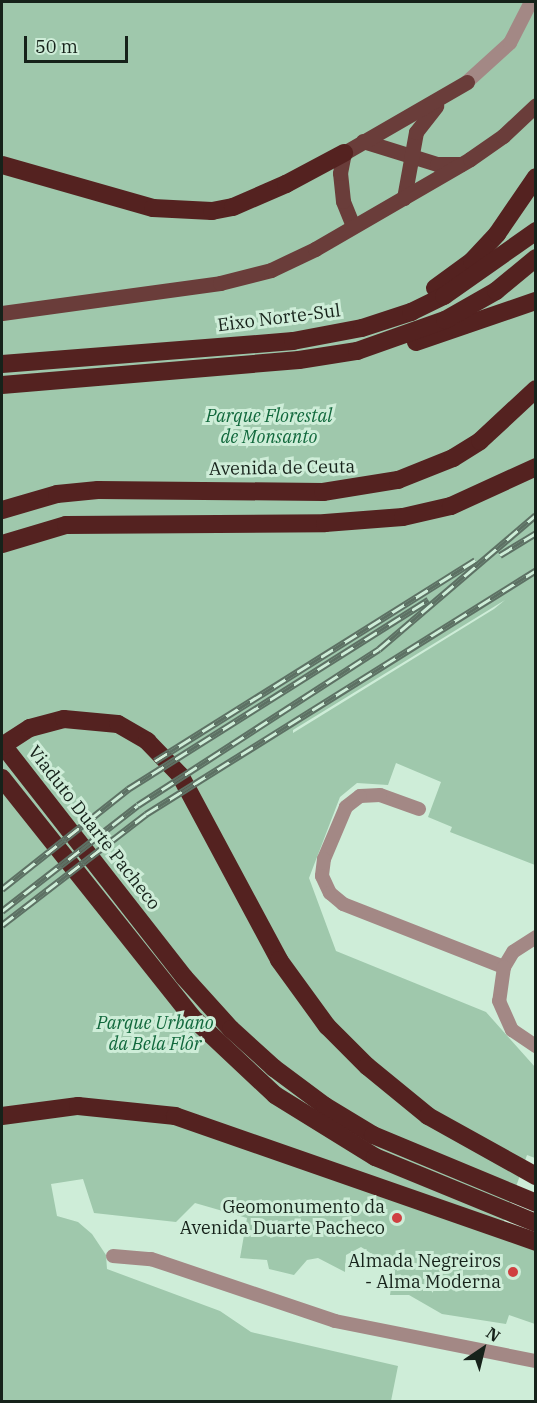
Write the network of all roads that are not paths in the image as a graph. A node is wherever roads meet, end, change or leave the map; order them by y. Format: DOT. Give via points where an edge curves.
graph roads {
  1 [pos="531,2"];
  2 [pos="467,82"];
  3 [pos="536,105"];
  4 [pos="363,141"];
  5 [pos="344,153"];
  6 [pos="411,154"];
  7 [pos="461,164"];
  8 [pos="2,165"];
  9 [pos="536,177"];
  10 [pos="404,198"];
  11 [pos="353,226"];
  12 [pos="536,231"];
  13 [pos="536,258"];
  14 [pos="536,301"];
  15 [pos="2,313"];
  16 [pos="362,328"];
  17 [pos="375,346"];
  18 [pos="2,364"];
  19 [pos="2,385"];
  20 [pos="536,389"];
  21 [pos="536,467"];
  22 [pos="98,490"];
  23 [pos="323,492"];
  24 [pos="2,510"];
  25 [pos="101,522"];
  26 [pos="325,523"];
  27 [pos="2,544"];
  28 [pos="2,745"];
  29 [pos="2,778"];
  30 [pos="419,809"];
  31 [pos="536,937"];
  32 [pos="504,967"];
  33 [pos="536,1046"];
  34 [pos="2,1116"];
  35 [pos="536,1176"];
  36 [pos="536,1203"];
  37 [pos="536,1223"];
  38 [pos="536,1242"];
  39 [pos="113,1256"];
  40 [pos="536,1361"];
  1 -- 2 [label="street" via="510,44"];
  2 -- 4 [label="main road"];
  2 -- 6 [label="main road" via="424,118"];
  3 -- 7 [label="main road" via="504,136"];
  4 -- 5 [label="main road"];
  4 -- 6 [label="main road"];
  5 -- 8 [label="highway" via="286,184 233,207 212,211 153,208"];
  5 -- 11 [label="main road" via="340,173 343,201"];
  6 -- 7 [label="main road" via="438,164"];
  6 -- 10 [label="main road"];
  7 -- 10 [label="main road"];
  9 -- 16 [label="highway" via="497,234 472,261 435,288"];
  10 -- 11 [label="main road"];
  11 -- 15 [label="main road" via="271,270 220,283"];
  12 -- 16 [label="highway, Eixo Norte-Sul" via="444,296"];
  13 -- 17 [label="highway" via="496,291 445,320"];
  14 -- 17 [label="highway" via="445,334"];
  16 -- 18 [label="highway, Eixo Norte-Sul" via="293,341"];
  17 -- 19 [label="highway" via="299,360"];
  20 -- 23 [label="highway, Avenida de Ceuta" via="506,420 453,458 398,480"];
  21 -- 26 [label="highway" via="451,506 403,517"];
  22 -- 23 [label="highway, Avenida de Ceuta"];
  22 -- 24 [label="highway, Avenida de Ceuta" via="57,494"];
  22 -- 25 [label="highway"];
  23 -- 26 [label="highway"];
  25 -- 26 [label="highway"];
  25 -- 27 [label="highway" via="29,533"];
  28 -- 35 [label="highway" via="30,728 64,718 118,724 147,741 170,762 215,835 279,960 347,1047 428,1116"];
  28 -- 36 [label="highway, Viaduto Duarte Pacheco" via="231,1029 324,1106 399,1148"];
  29 -- 37 [label="highway" via="199,1024 298,1112 403,1170"];
  30 -- 32 [label="street" via="380,795 360,796 346,807 324,860 322,876 330,893 343,904"];
  31 -- 32 [label="street" via="513,952"];
  32 -- 33 [label="street" via="499,1001 504,1017 512,1030"];
  34 -- 38 [label="highway" via="78,1106 175,1116"];
  39 -- 40 [label="street" via="151,1259 335,1321"];
}
